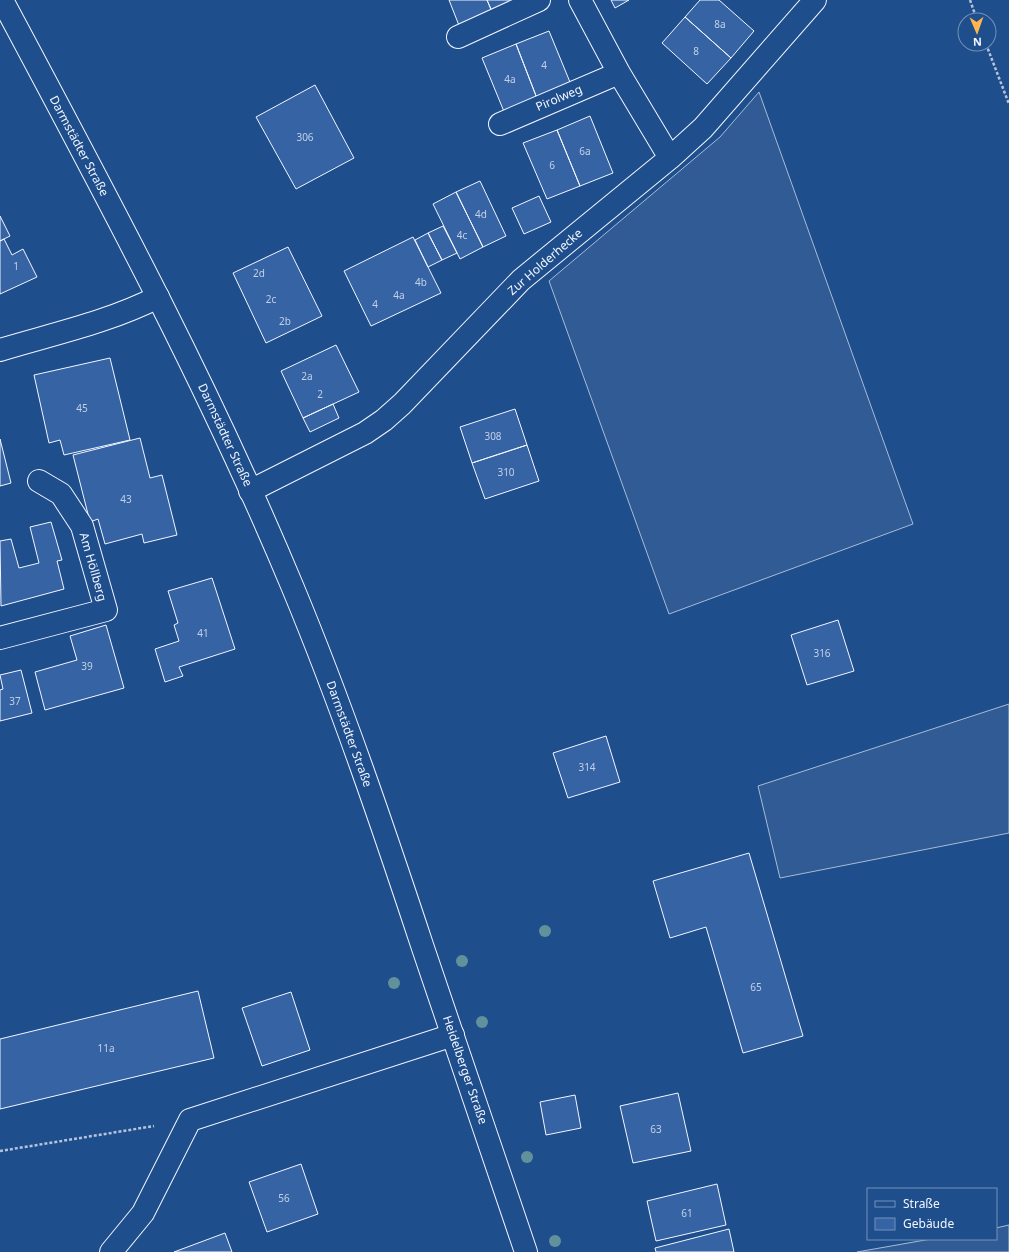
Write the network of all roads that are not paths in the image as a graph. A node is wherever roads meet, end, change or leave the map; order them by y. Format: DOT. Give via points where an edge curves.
graph roads {
  1 [pos="2,0"];
  2 [pos="539,0"];
  3 [pos="580,0"];
  4 [pos="814,0"];
  5 [pos="458,37"];
  6 [pos="619,73"];
  7 [pos="500,124"];
  8 [pos="670,158"];
  9 [pos="158,297"];
  10 [pos="0,350"];
  11 [pos="39,481"];
  12 [pos="250,491"];
  13 [pos="0,638"];
  14 [pos="404,889"];
  15 [pos="453,1035"];
  16 [pos="111,1252"];
  17 [pos="526,1252"];
  1 -- 9 [label="street, Darmstädter Straße"];
  2 -- 5 [label="street"];
  3 -- 6 [label="street"];
  4 -- 8 [label="street, Zur Holderhecke" via="703,128"];
  6 -- 7 [label="street, Pirolweg"];
  6 -- 8 [label="street"];
  8 -- 12 [label="street, Zur Holderhecke" via="521,280 384,420 365,433"];
  9 -- 10 [label="street" via="127,312"];
  9 -- 12 [label="street, Darmstädter Straße"];
  11 -- 13 [label="street, Am Höllberg" via="61,494 82,526 106,610"];
  12 -- 14 [label="street, Darmstädter Straße" via="318,651"];
  14 -- 15 [label="street, Heidelberger Straße"];
  15 -- 16 [label="street" via="190,1120 143,1213"];
  15 -- 17 [label="street, Heidelberger Straße"];
}
